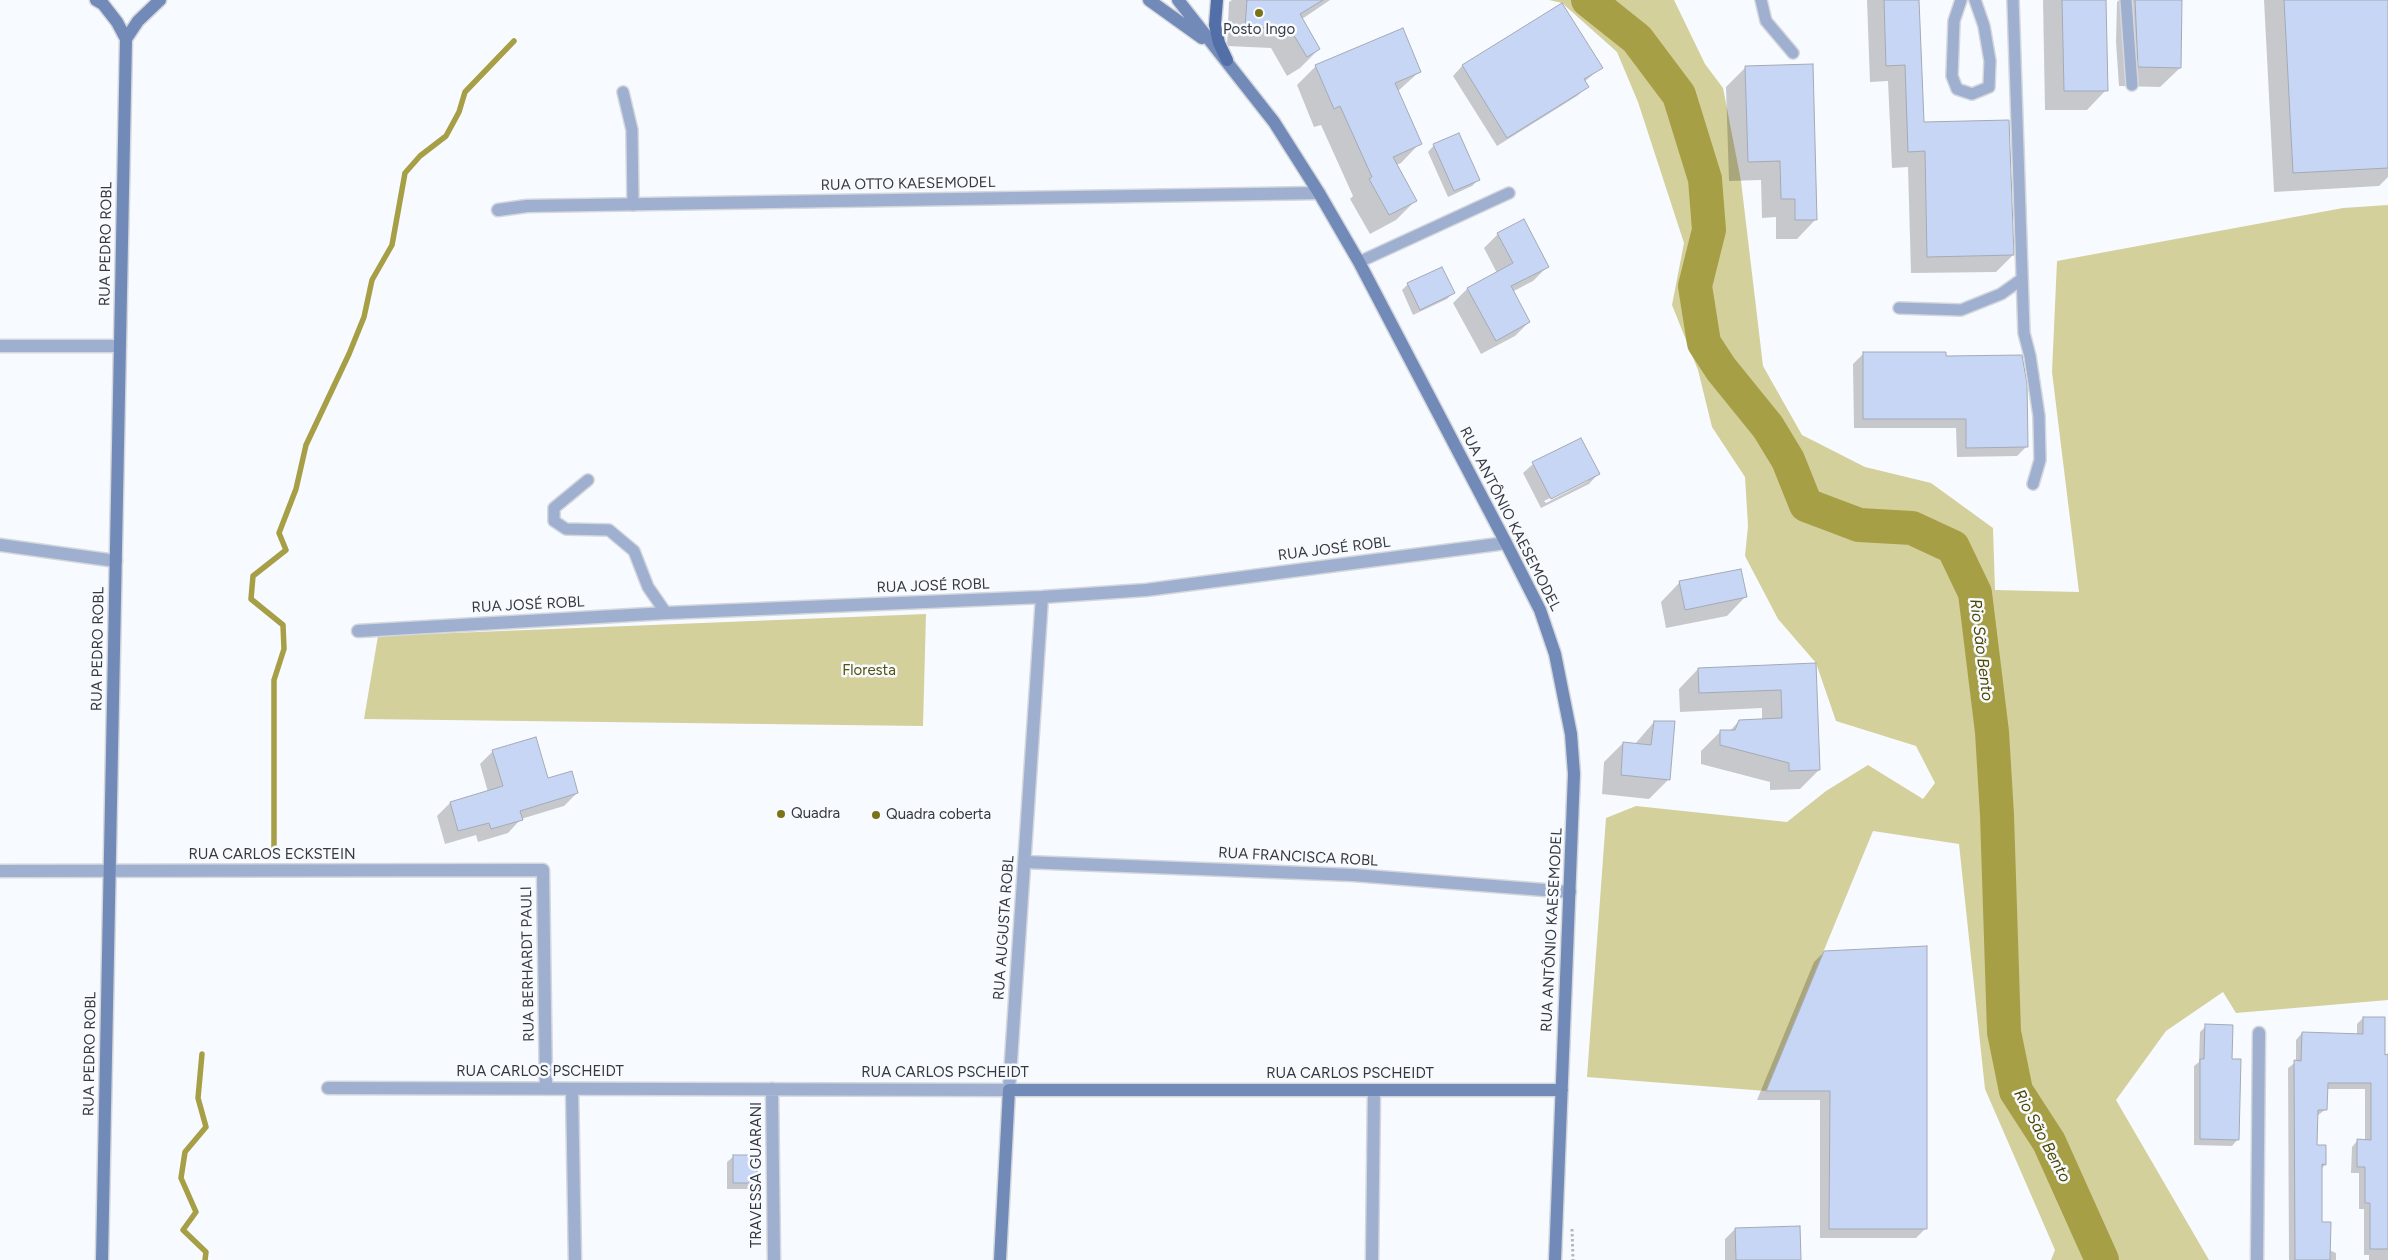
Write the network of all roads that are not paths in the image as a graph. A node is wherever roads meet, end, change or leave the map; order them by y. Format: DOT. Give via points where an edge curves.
graph roads {
  1 [pos="96,0"];
  2 [pos="160,0"];
  3 [pos="1149,0"];
  4 [pos="1178,0"];
  5 [pos="1217,0"];
  6 [pos="1761,0"];
  7 [pos="1961,0"];
  8 [pos="1975,0"];
  9 [pos="2013,0"];
  10 [pos="2126,0"];
  11 [pos="126,39"];
  12 [pos="1793,53"];
  13 [pos="1227,60"];
  14 [pos="2132,86"];
  15 [pos="623,92"];
  16 [pos="1319,193"];
  17 [pos="1509,193"];
  18 [pos="633,205"];
  19 [pos="498,210"];
  20 [pos="1359,262"];
  21 [pos="2022,279"];
  22 [pos="1899,308"];
  23 [pos="0,346"];
  24 [pos="120,346"];
  25 [pos="588,480"];
  26 [pos="2033,484"];
  27 [pos="1506,543"];
  28 [pos="0,545"];
  29 [pos="116,561"];
  30 [pos="1042,597"];
  31 [pos="666,613"];
  32 [pos="358,631"];
  33 [pos="1025,862"];
  34 [pos="543,870"];
  35 [pos="0,871"];
  36 [pos="110,871"];
  37 [pos="1570,892"];
  38 [pos="2259,1033"];
  39 [pos="328,1088"];
  40 [pos="546,1089"];
  41 [pos="572,1089"];
  42 [pos="772,1089"];
  43 [pos="1009,1090"];
  44 [pos="1562,1090"];
  45 [pos="1374,1091"];
  46 [pos="102,1260"];
  47 [pos="575,1260"];
  48 [pos="774,1260"];
  49 [pos="1000,1260"];
  50 [pos="1372,1260"];
  51 [pos="1555,1260"];
  52 [pos="2257,1260"];
  1 -- 11 [label="main road" via="117,22"];
  2 -- 11 [label="main road" via="138,21"];
  3 -- 13 [label="main road, RUA ANTÔNIO KAESEMODEL"];
  4 -- 13 [label="main road, RUA ANTÔNIO KAESEMODEL"];
  5 -- 13 [label="main road" via="1215,25"];
  6 -- 12 [label="lane" via="1766,21"];
  7 -- 8 [label="lane" via="1954,21 1952,76 1957,89 1972,94 1989,87 1990,62 1984,26"];
  9 -- 21 [label="lane"];
  10 -- 14 [label="lane"];
  11 -- 24 [label="main road, RUA PEDRO ROBL"];
  13 -- 16 [label="main road, RUA ANTÔNIO KAESEMODEL" via="1274,122"];
  15 -- 18 [label="lane" via="632,130"];
  16 -- 18 [label="street, RUA OTTO KAESEMODEL"];
  16 -- 20 [label="main road, RUA ANTÔNIO KAESEMODEL"];
  17 -- 20 [label="lane"];
  18 -- 19 [label="street, RUA OTTO KAESEMODEL" via="527,206"];
  20 -- 27 [label="main road, RUA ANTÔNIO KAESEMODEL"];
  21 -- 22 [label="lane" via="2001,294 1962,310"];
  21 -- 26 [label="lane" via="2024,334 2039,416 2040,460"];
  23 -- 24 [label="street"];
  24 -- 29 [label="main road, RUA PEDRO ROBL"];
  25 -- 31 [label="lane" via="554,508 554,521 566,529 609,530 634,551 648,587"];
  27 -- 30 [label="street, RUA JOSÉ ROBL" via="1146,590"];
  27 -- 37 [label="main road, RUA ANTÔNIO KAESEMODEL" via="1540,610 1565,696 1574,774"];
  28 -- 29 [label="street"];
  29 -- 36 [label="main road, RUA PEDRO ROBL"];
  30 -- 31 [label="street, RUA JOSÉ ROBL"];
  30 -- 33 [label="street, RUA AUGUSTA ROBL"];
  31 -- 32 [label="street, RUA JOSÉ ROBL"];
  33 -- 37 [label="street, RUA FRANCISCA ROBL" via="1353,875"];
  33 -- 43 [label="street, RUA AUGUSTA ROBL"];
  34 -- 36 [label="street, RUA CARLOS ECKSTEIN"];
  34 -- 40 [label="street, RUA BERHARDT PAULI"];
  35 -- 36 [label="street, RUA CARLOS ECKSTEIN"];
  36 -- 46 [label="main road, RUA PEDRO ROBL"];
  37 -- 44 [label="main road, RUA ANTÔNIO KAESEMODEL"];
  38 -- 52 [label="street"];
  39 -- 40 [label="street, RUA CARLOS PSCHEIDT"];
  40 -- 41 [label="street, RUA CARLOS PSCHEIDT"];
  41 -- 42 [label="street, RUA CARLOS PSCHEIDT"];
  41 -- 47 [label="street"];
  42 -- 43 [label="street, RUA CARLOS PSCHEIDT"];
  42 -- 48 [label="street, TRAVESSA GUARANI"];
  43 -- 45 [label="main road, RUA CARLOS PSCHEIDT"];
  43 -- 49 [label="main road, RUA AUGUSTA ROBL"];
  44 -- 45 [label="main road, RUA CARLOS PSCHEIDT"];
  44 -- 51 [label="main road, RUA ANTÔNIO KAESEMODEL"];
  45 -- 50 [label="street"];
}
